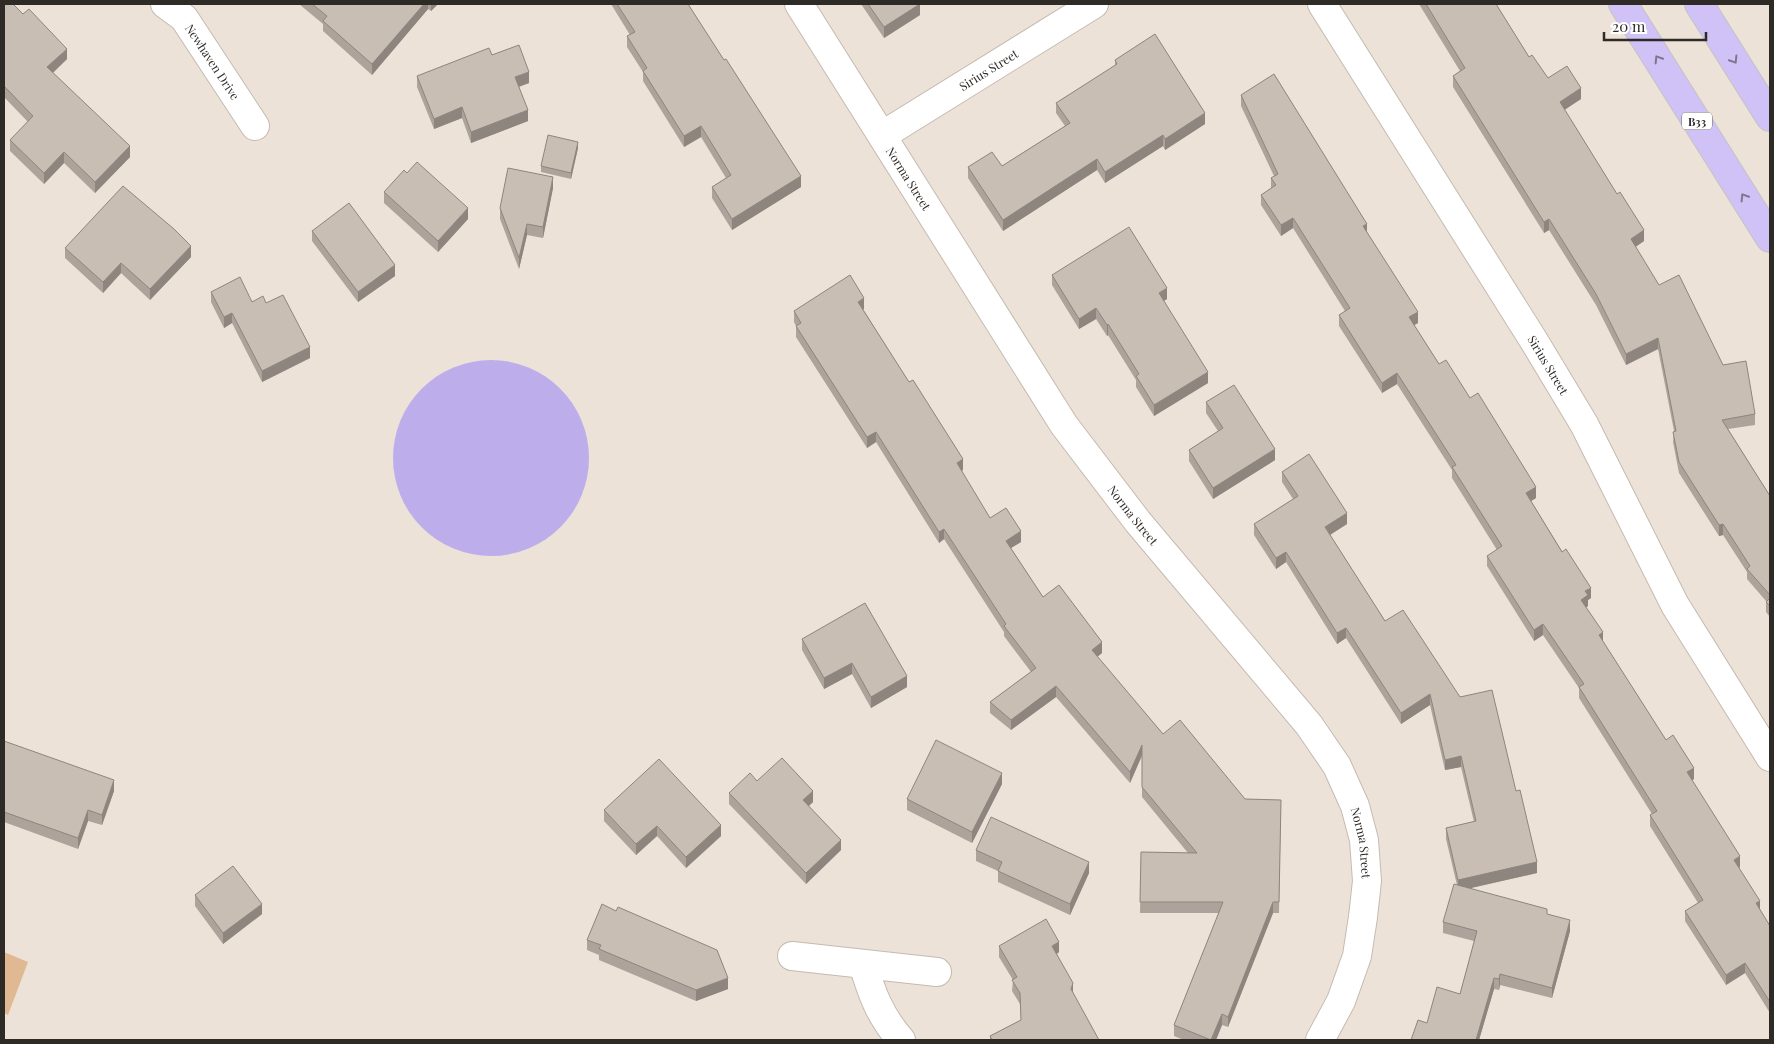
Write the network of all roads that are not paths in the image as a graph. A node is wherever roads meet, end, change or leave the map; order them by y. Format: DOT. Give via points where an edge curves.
graph roads {
  1 [pos="165,4"];
  2 [pos="799,4"];
  3 [pos="1094,4"];
  4 [pos="1322,4"];
  5 [pos="1623,4"];
  6 [pos="1699,4"];
  7 [pos="1770,118"];
  8 [pos="256,126"];
  9 [pos="883,135"];
  10 [pos="1770,238"];
  11 [pos="1766,740"];
  12 [pos="792,956"];
  13 [pos="862,964"];
  14 [pos="937,972"];
  15 [pos="901,1040"];
  16 [pos="1320,1040"];
  1 -- 8 [label="street, Newhaven Drive" via="184,18"];
  2 -- 9 [label="street, Norma Street"];
  3 -- 9 [label="street, Sirius Street"];
  4 -- 11 [label="street, Sirius Street" via="1584,424 1675,605"];
  10 -- 5 [label="main road, B33, one-way"];
  6 -- 7 [label="main road, one-way"];
  9 -- 16 [label="street, Norma Street" via="1064,425 1138,522 1309,725 1337,766 1355,806 1364,840 1367,881 1357,956 1341,1001"];
  12 -- 13 [label="street"];
  13 -- 14 [label="street"];
  13 -- 15 [label="street" via="875,1002"];
}
